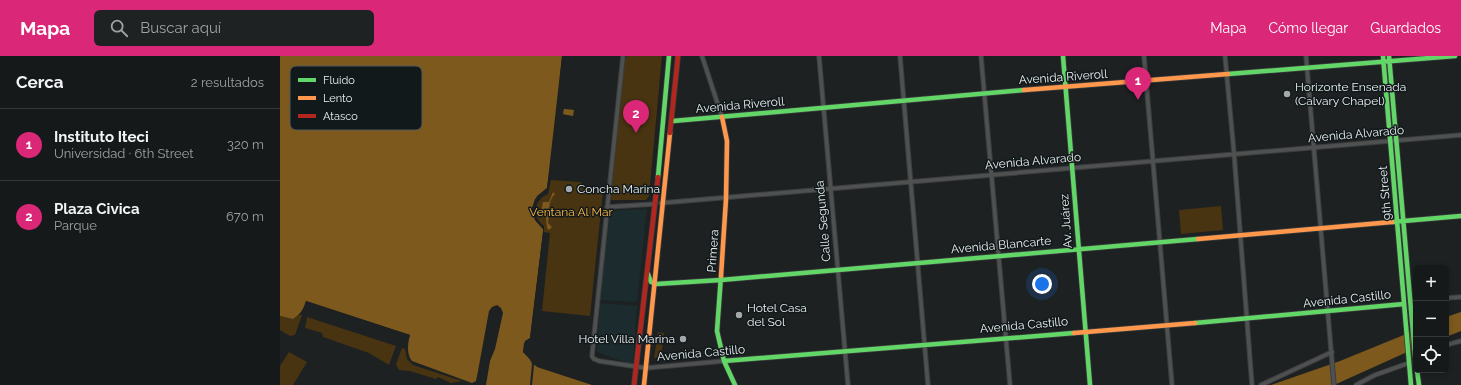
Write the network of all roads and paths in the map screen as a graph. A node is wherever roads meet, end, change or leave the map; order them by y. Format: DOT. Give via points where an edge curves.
graph roads {
  1 [pos="623,56"];
  2 [pos="669,56"];
  3 [pos="678,56"];
  4 [pos="702,56"];
  5 [pos="819,56"];
  6 [pos="900,56"];
  7 [pos="981,56"];
  8 [pos="1063,56"];
  9 [pos="1144,56"];
  10 [pos="1224,56"];
  11 [pos="1306,56"];
  12 [pos="1383,56"];
  13 [pos="1455,56"];
  14 [pos="1390,59"];
  15 [pos="1384,62"];
  16 [pos="1307,67"];
  17 [pos="1226,74"];
  18 [pos="1146,81"];
  19 [pos="1066,88"];
  20 [pos="984,93"];
  21 [pos="904,101"];
  22 [pos="824,108"];
  23 [pos="722,117"];
  24 [pos="673,121"];
  25 [pos="1461,135"];
  26 [pos="1393,140"];
  27 [pos="1314,147"];
  28 [pos="1234,153"];
  29 [pos="1153,161"];
  30 [pos="1072,168"];
  31 [pos="991,175"];
  32 [pos="911,182"];
  33 [pos="830,189"];
  34 [pos="726,199"];
  35 [pos="664,203"];
  36 [pos="655,204"];
  37 [pos="607,207"];
  38 [pos="1461,216"];
  39 [pos="1397,221"];
  40 [pos="1403,221"];
  41 [pos="1321,228"];
  42 [pos="1240,234"];
  43 [pos="1160,241"];
  44 [pos="1078,248"];
  45 [pos="998,255"];
  46 [pos="918,262"];
  47 [pos="837,268"];
  48 [pos="647,271"];
  49 [pos="721,280"];
  50 [pos="656,284"];
  51 [pos="1461,297"];
  52 [pos="1449,298"];
  53 [pos="1410,302"];
  54 [pos="1404,304"];
  55 [pos="1328,312"];
  56 [pos="1246,318"];
  57 [pos="1167,324"];
  58 [pos="1086,331"];
  59 [pos="1005,337"];
  60 [pos="1413,339"];
  61 [pos="1461,341"];
  62 [pos="925,344"];
  63 [pos="1449,344"];
  64 [pos="845,351"];
  65 [pos="1332,352"];
  66 [pos="1409,360"];
  67 [pos="724,361"];
  68 [pos="636,367"];
  69 [pos="646,368"];
  70 [pos="1417,373"];
  71 [pos="634,385"];
  72 [pos="644,385"];
  73 [pos="734,385"];
  74 [pos="848,385"];
  75 [pos="928,385"];
  76 [pos="1010,385"];
  77 [pos="1090,385"];
  78 [pos="1172,385"];
  79 [pos="1252,385"];
  80 [pos="1261,385"];
  81 [pos="1334,385"];
  82 [pos="1356,385"];
  83 [pos="1411,385"];
  84 [pos="1419,385"];
  1 -- 37 [label="street"];
  2 -- 36 [label="main road"];
  3 -- 24 [label="main road"];
  4 -- 23 [label="street"];
  5 -- 22 [label="street, Calle Segunda"];
  6 -- 21 [label="street"];
  7 -- 20 [label="street"];
  8 -- 19 [label="main road, Av. Juárez"];
  9 -- 18 [label="street"];
  10 -- 17 [label="street"];
  11 -- 16 [label="street"];
  12 -- 15 [label="main road, 9th Street"];
  13 -- 14 [label="main road, Avenida Riveroll"];
  14 -- 15 [label="main road, Avenida Riveroll"];
  14 -- 26 [label="main road, 9th Street"];
  15 -- 16 [label="main road, Avenida Riveroll"];
  15 -- 26 [label="main road, 9th Street"];
  16 -- 17 [label="main road, Avenida Riveroll"];
  16 -- 27 [label="street"];
  17 -- 18 [label="main road, Avenida Riveroll"];
  17 -- 28 [label="street"];
  18 -- 19 [label="main road, Avenida Riveroll"];
  18 -- 29 [label="street"];
  19 -- 20 [label="main road, Avenida Riveroll"];
  19 -- 30 [label="main road, Av. Juárez"];
  20 -- 21 [label="main road, Avenida Riveroll"];
  20 -- 31 [label="street"];
  21 -- 22 [label="main road, Avenida Riveroll"];
  21 -- 32 [label="street"];
  22 -- 23 [label="main road, Avenida Riveroll"];
  22 -- 33 [label="street, Calle Segunda"];
  23 -- 24 [label="main road, Avenida Riveroll"];
  23 -- 34 [label="main road, Primera" via="727,141"];
  24 -- 35 [label="main road"];
  25 -- 26 [label="street, Avenida Alvarado"];
  26 -- 27 [label="street, Avenida Alvarado"];
  26 -- 39 [label="main road, 9th Street"];
  26 -- 40 [label="main road, 9th Street"];
  27 -- 28 [label="street, Avenida Alvarado"];
  27 -- 41 [label="street"];
  28 -- 29 [label="street, Avenida Alvarado"];
  28 -- 42 [label="street"];
  29 -- 30 [label="street, Avenida Alvarado"];
  29 -- 43 [label="street"];
  30 -- 31 [label="street, Avenida Alvarado"];
  30 -- 44 [label="main road, Av. Juárez"];
  31 -- 32 [label="street, Avenida Alvarado"];
  31 -- 45 [label="street"];
  32 -- 33 [label="street, Avenida Alvarado"];
  32 -- 46 [label="street"];
  33 -- 34 [label="street, Avenida Alvarado"];
  33 -- 47 [label="street, Calle Segunda"];
  34 -- 35 [label="street, Avenida Alvarado"];
  34 -- 49 [label="main road, Primera"];
  35 -- 36 [label="street, Avenida Alvarado"];
  35 -- 50 [label="main road"];
  36 -- 37 [label="street, Avenida Alvarado"];
  36 -- 48 [label="main road"];
  37 -- 68 [label="street, Avenida Castillo" via="592,356 594,359"];
  38 -- 40 [label="main road, Avenida Blancarte"];
  39 -- 40 [label="main road, Avenida Blancarte"];
  39 -- 41 [label="main road, Avenida Blancarte"];
  39 -- 54 [label="main road, 9th Street"];
  40 -- 53 [label="main road, 9th Street"];
  41 -- 42 [label="main road, Avenida Blancarte"];
  41 -- 55 [label="street"];
  42 -- 43 [label="main road, Avenida Blancarte"];
  42 -- 56 [label="street"];
  43 -- 44 [label="main road, Avenida Blancarte"];
  43 -- 57 [label="street"];
  44 -- 45 [label="main road, Avenida Blancarte"];
  44 -- 58 [label="main road, Av. Juárez"];
  45 -- 46 [label="main road, Avenida Blancarte"];
  45 -- 59 [label="street"];
  46 -- 47 [label="main road, Avenida Blancarte"];
  46 -- 62 [label="street"];
  47 -- 49 [label="main road, Avenida Blancarte"];
  47 -- 64 [label="street, Calle Segunda"];
  48 -- 50 [label="main road" via="651,282"];
  48 -- 68 [label="main road"];
  49 -- 50 [label="main road, Avenida Blancarte"];
  49 -- 67 [label="main road, Primera" via="716,331"];
  50 -- 69 [label="main road"];
  51 -- 52 [label="street"];
  53 -- 60 [label="main road, 9th Street"];
  54 -- 55 [label="main road, Avenida Castillo"];
  54 -- 66 [label="main road, 9th Street"];
  55 -- 56 [label="main road, Avenida Castillo"];
  55 -- 65 [label="street"];
  56 -- 57 [label="main road, Avenida Castillo"];
  56 -- 79 [label="street"];
  57 -- 58 [label="main road, Avenida Castillo"];
  57 -- 78 [label="street"];
  58 -- 59 [label="main road, Avenida Castillo"];
  58 -- 77 [label="main road, Av. Juárez"];
  59 -- 62 [label="main road, Avenida Castillo"];
  59 -- 76 [label="street"];
  61 -- 63 [label="street"];
  62 -- 64 [label="main road, Avenida Castillo"];
  62 -- 75 [label="street"];
  64 -- 67 [label="main road, Avenida Castillo"];
  64 -- 74 [label="street, Calle Segunda"];
  65 -- 80 [label="street"];
  65 -- 81 [label="street"];
  66 -- 82 [label="street"];
  66 -- 83 [label="main road, 9th Street"];
  67 -- 69 [label="street, Avenida Castillo"];
  67 -- 73 [label="main road, Primera"];
  68 -- 69 [label="street, Avenida Castillo"];
  68 -- 71 [label="main road"];
  69 -- 72 [label="main road"];
  70 -- 84 [label="main road"];
}
